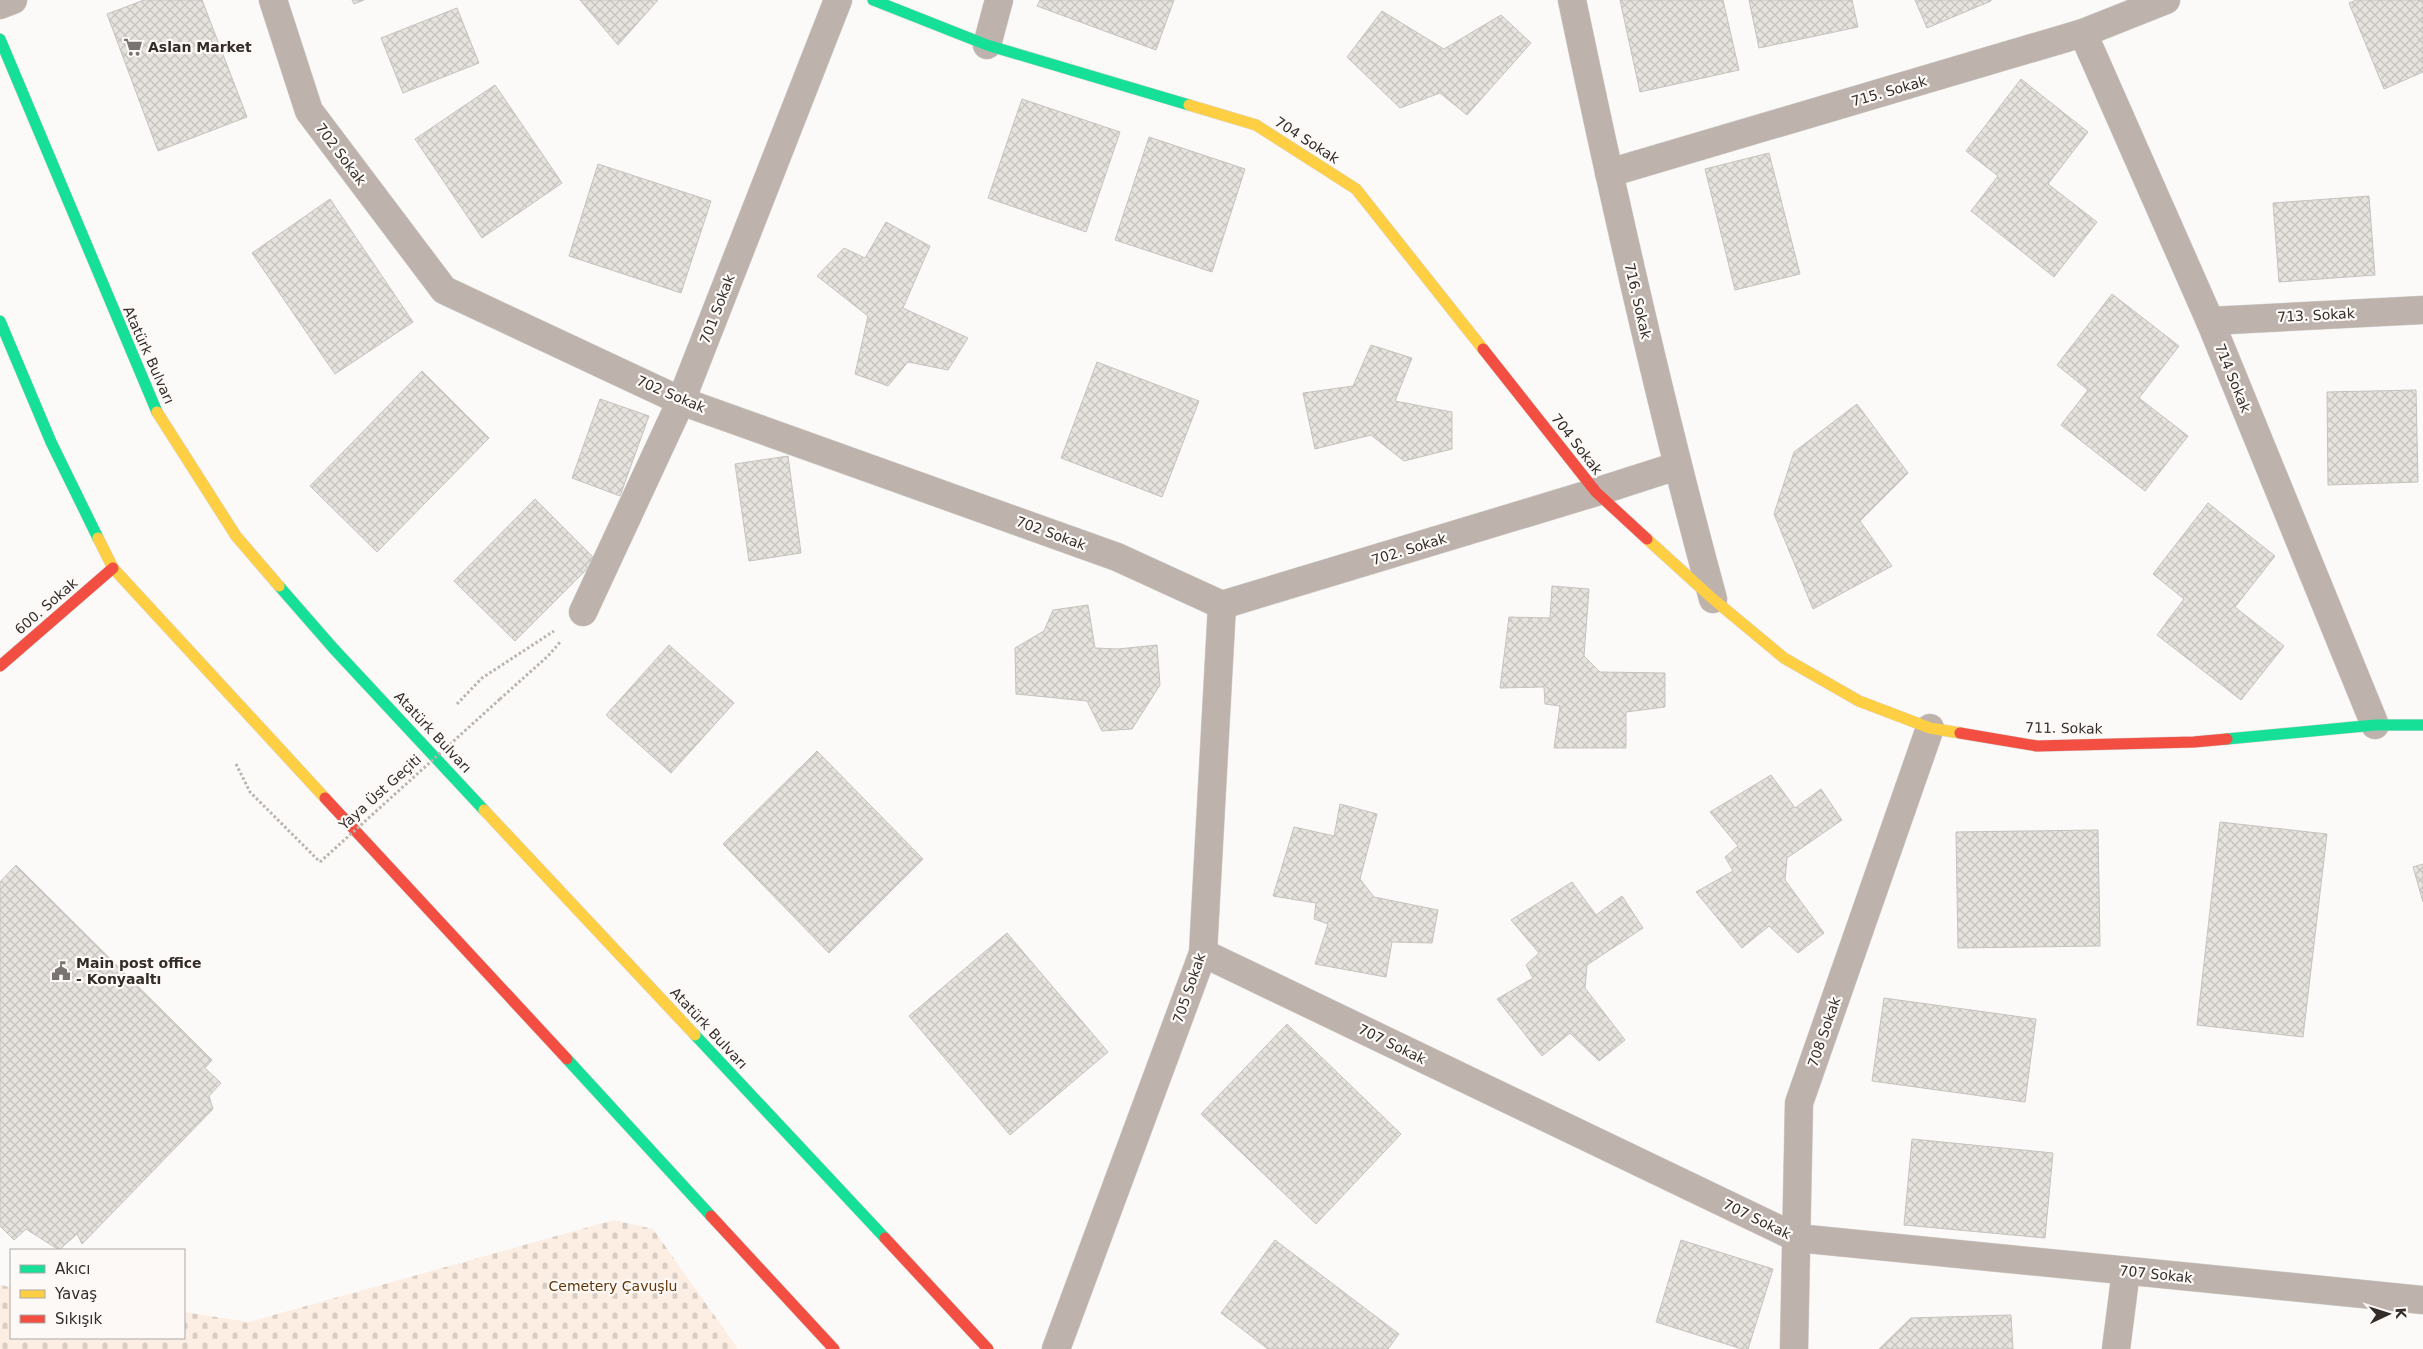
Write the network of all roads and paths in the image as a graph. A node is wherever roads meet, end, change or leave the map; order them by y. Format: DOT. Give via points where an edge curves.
graph roads {
  1 [pos="13,0"];
  2 [pos="273,0"];
  3 [pos="838,0"];
  4 [pos="873,0"];
  5 [pos="999,0"];
  6 [pos="1572,0"];
  7 [pos="2166,0"];
  8 [pos="0,5"];
  9 [pos="2083,33"];
  10 [pos="0,39"];
  11 [pos="988,45"];
  12 [pos="1609,173"];
  13 [pos="2423,310"];
  14 [pos="2210,320"];
  15 [pos="0,321"];
  16 [pos="681,401"];
  17 [pos="1677,466"];
  18 [pos="1596,492"];
  19 [pos="113,568"];
  20 [pos="1713,599"];
  21 [pos="1222,605"];
  22 [pos="583,612"];
  23 [pos="0,666"];
  24 [pos="457,704"];
  25 [pos="2375,725"];
  26 [pos="2423,725"];
  27 [pos="1930,728"];
  28 [pos="236,764"];
  29 [pos="1203,953"];
  30 [pos="1797,1238"];
  31 [pos="2126,1271"];
  32 [pos="2423,1300"];
  33 [pos="834,1349"];
  34 [pos="988,1349"];
  35 [pos="1056,1349"];
  36 [pos="1794,1349"];
  37 [pos="2116,1349"];
  1 -- 8 [label="street"];
  2 -- 16 [label="street, 702 Sokak" via="309,111 444,290"];
  3 -- 16 [label="street, 701 Sokak"];
  4 -- 11 [label="main road, 704 Sokak"];
  5 -- 11 [label="street"];
  6 -- 12 [label="street, 716. Sokak"];
  7 -- 9 [label="street, 715. Sokak"];
  9 -- 12 [label="street, 715. Sokak"];
  9 -- 14 [label="street, 714 Sokak"];
  10 -- 34 [label="main road, Atatürk Bulvarı" via="153,406 236,536 334,649"];
  11 -- 18 [label="main road, 704 Sokak" via="1256,125 1356,189"];
  12 -- 17 [label="street, 716. Sokak"];
  13 -- 14 [label="street, 713. Sokak"];
  14 -- 25 [label="street, 714 Sokak"];
  15 -- 19 [label="main road" via="51,442"];
  16 -- 21 [label="street, 702 Sokak" via="1117,556"];
  16 -- 22 [label="street, 701 Sokak"];
  17 -- 18 [label="street, 702. Sokak"];
  17 -- 20 [label="street, 716. Sokak"];
  18 -- 20 [label="main road, 704 Sokak"];
  18 -- 21 [label="street, 702. Sokak"];
  19 -- 23 [label="main road, 600. Sokak"];
  19 -- 33 [label="main road"];
  20 -- 27 [label="main road, 711. Sokak" via="1784,658 1859,701"];
  21 -- 29 [label="street, 705 Sokak"];
  22 -- 24 [label="path" via="482,678"];
  22 -- 28 [label="path, Yaya Üst Geçiti, bridge" via="548,656 320,862 250,792"];
  25 -- 26 [label="main road, 711. Sokak"];
  25 -- 27 [label="main road, 711. Sokak" via="2194,742 2037,746"];
  27 -- 30 [label="street, 708 Sokak" via="1799,1103"];
  29 -- 30 [label="street, 707 Sokak"];
  29 -- 35 [label="street, 705 Sokak"];
  30 -- 31 [label="street, 707 Sokak"];
  30 -- 36 [label="street, 708 Sokak"];
  31 -- 32 [label="street, 707 Sokak"];
  31 -- 37 [label="street"];
}
